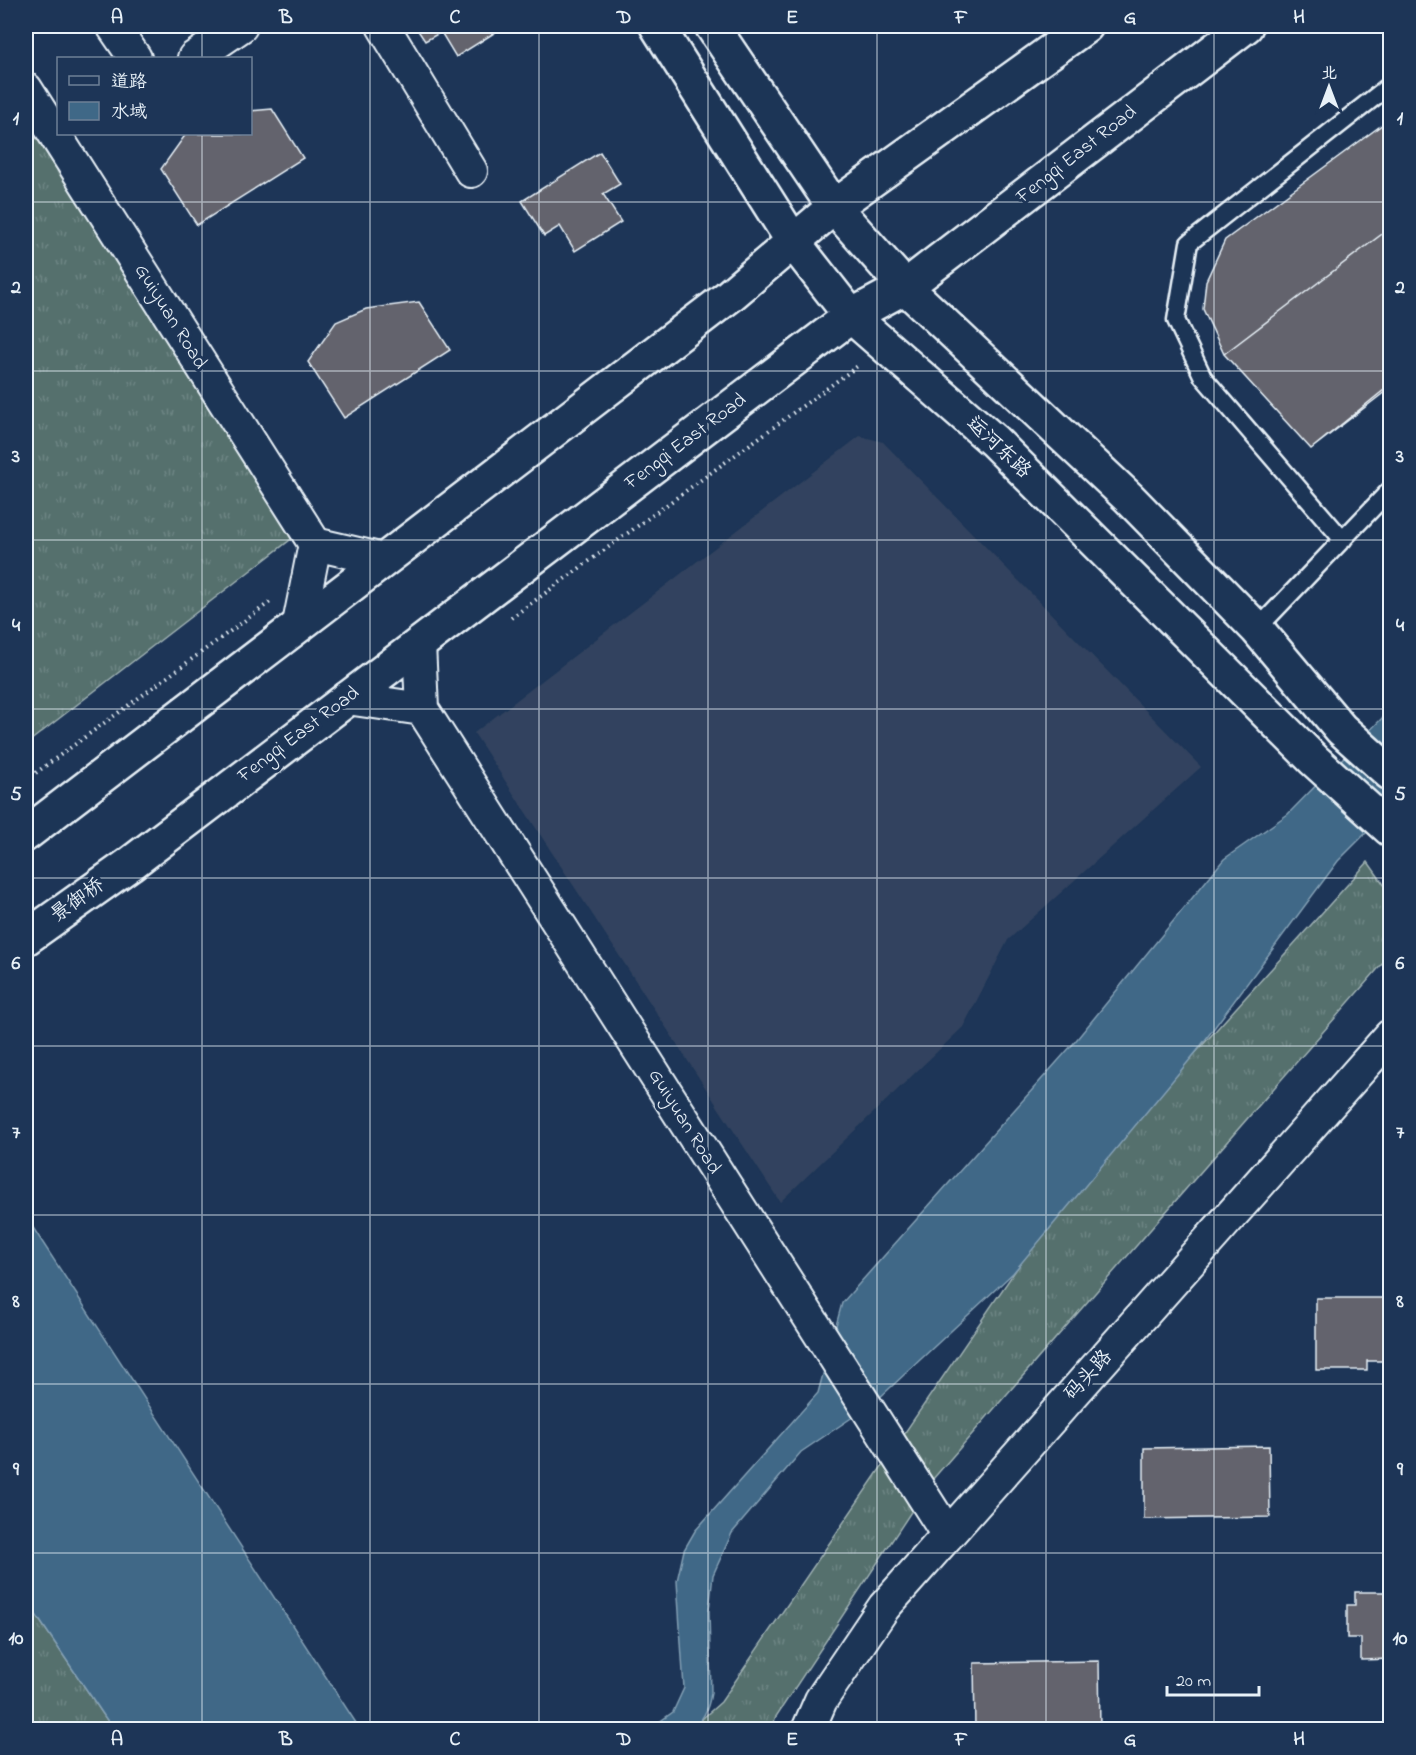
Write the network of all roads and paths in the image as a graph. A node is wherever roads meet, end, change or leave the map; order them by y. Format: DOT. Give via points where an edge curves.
graph roads {
  1 [pos="113,26"];
  2 [pos="241,26"];
  3 [pos="383,26"];
  4 [pos="657,26"];
  5 [pos="712,26"];
  6 [pos="1086,26"];
  7 [pos="1246,26"];
  8 [pos="134,57"];
  9 [pos="195,57"];
  10 [pos="1390,85"];
  11 [pos="26,89"];
  12 [pos="471,171"];
  13 [pos="834,207"];
  14 [pos="794,243"];
  15 [pos="905,287"];
  16 [pos="851,316"];
  17 [pos="885,346"];
  18 [pos="1390,490"];
  19 [pos="1343,540"];
  20 [pos="312,559"];
  21 [pos="384,560"];
  22 [pos="508,621"];
  23 [pos="299,624"];
  24 [pos="1257,629"];
  25 [pos="419,644"];
  26 [pos="347,698"];
  27 [pos="422,709"];
  28 [pos="1390,773"];
  29 [pos="26,780"];
  30 [pos="1390,829"];
  31 [pos="26,834"];
  32 [pos="130,864"];
  33 [pos="26,938"];
  34 [pos="1390,1036"];
  35 [pos="948,1535"];
  36 [pos="808,1730"];
  1 -- 8 [label="street"];
  2 -- 9 [label="street"];
  3 -- 12 [label="street"];
  4 -- 14 [label="main road, 运河东路"];
  5 -- 13 [label="main road"];
  6 -- 13 [label="main road"];
  7 -- 15 [label="main road, Fengqi East Road"];
  10 -- 19 [label="lane" via="1189,243 1176,320 1203,377"];
  11 -- 20 [label="street, Guiyuan Road"];
  13 -- 14 [label="main road"];
  13 -- 15 [label="main road"];
  14 -- 16 [label="main road, 运河东路"];
  14 -- 21 [label="main road"];
  15 -- 16 [label="main road, Fengqi East Road"];
  15 -- 24 [label="main road" via="1129,498"];
  16 -- 17 [label="main road, 运河东路"];
  16 -- 25 [label="main road, Fengqi East Road"];
  17 -- 22 [label="path"];
  17 -- 30 [label="main road, 运河东路" via="994,441 1314,760"];
  18 -- 19 [label="lane"];
  19 -- 24 [label="lane"];
  20 -- 21 [label="street"];
  20 -- 23 [label="street"];
  20 -- 29 [label="path"];
  21 -- 23 [label="main road"];
  23 -- 31 [label="main road"];
  24 -- 28 [label="main road" via="1341,729"];
  25 -- 26 [label="main road, Fengqi East Road"];
  25 -- 27 [label="street, Guiyuan Road"];
  26 -- 27 [label="street"];
  26 -- 32 [label="main road, Fengqi East Road"];
  27 -- 35 [label="street, Guiyuan Road"];
  32 -- 33 [label="main road, 景御桥"];
  34 -- 35 [label="street, 码头路"];
  35 -- 36 [label="street, 码头路" via="884,1607 821,1700"];
}
